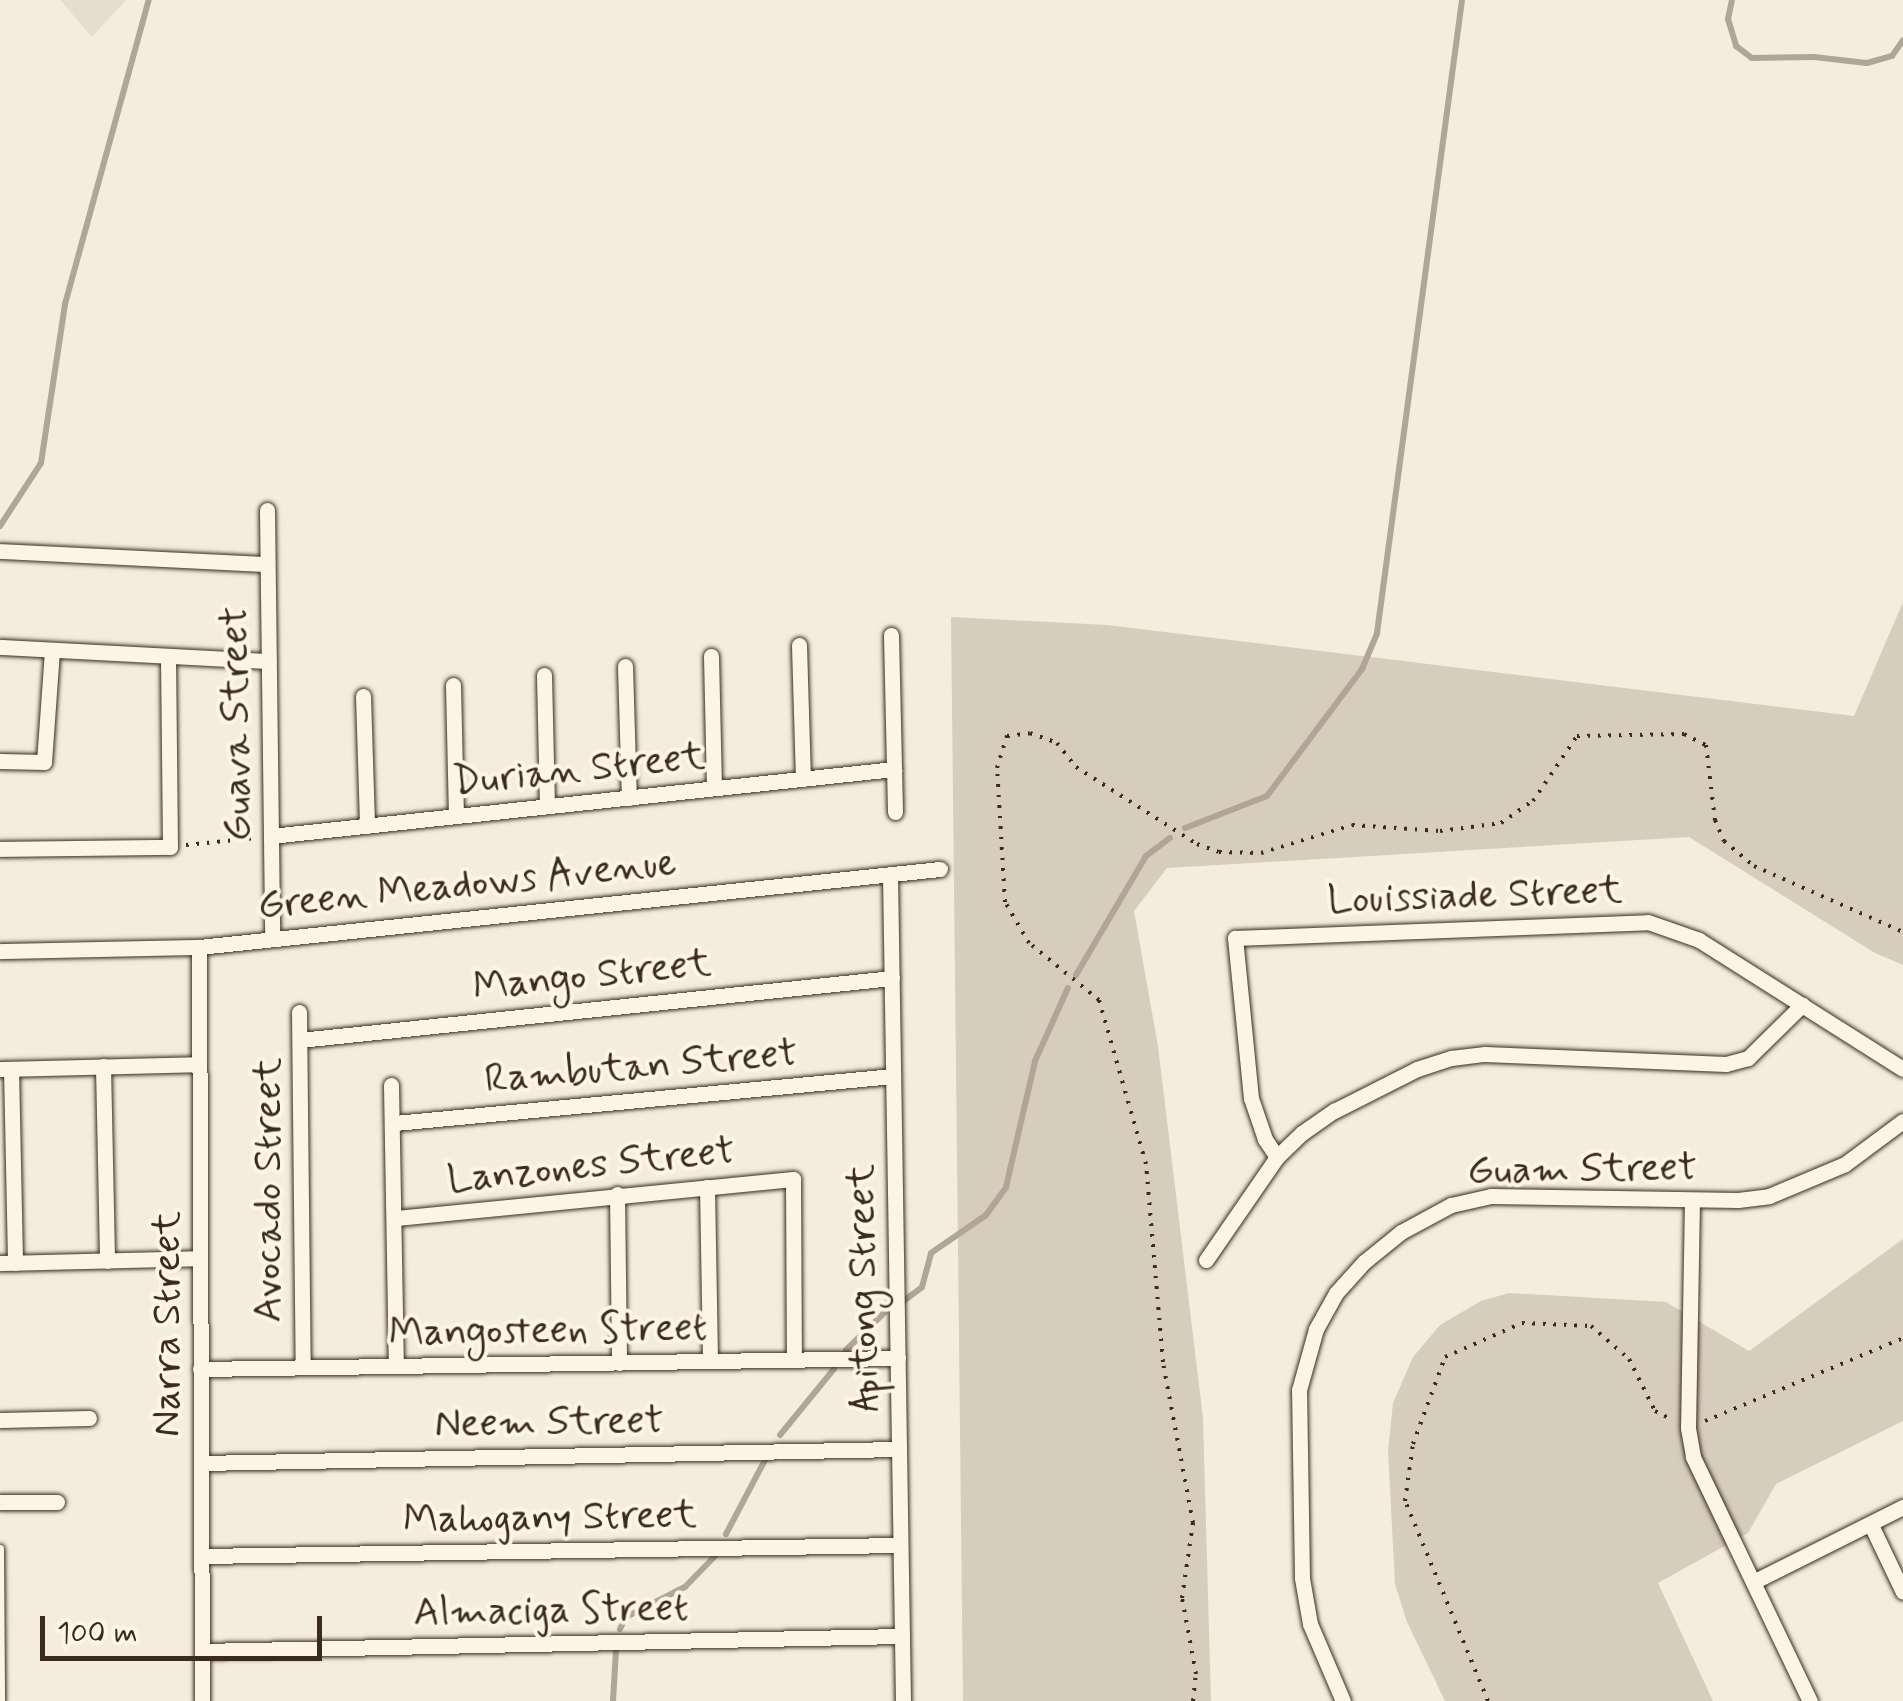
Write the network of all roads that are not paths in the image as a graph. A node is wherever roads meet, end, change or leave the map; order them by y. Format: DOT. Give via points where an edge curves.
graph roads {
  1 [pos="267,510"];
  2 [pos="0,550"];
  3 [pos="267,564"];
  4 [pos="891,635"];
  5 [pos="800,645"];
  6 [pos="0,647"];
  7 [pos="52,650"];
  8 [pos="168,656"];
  9 [pos="711,656"];
  10 [pos="269,662"];
  11 [pos="626,666"];
  12 [pos="544,675"];
  13 [pos="453,685"];
  14 [pos="363,696"];
  15 [pos="0,761"];
  16 [pos="894,769"];
  17 [pos="803,779"];
  18 [pos="714,788"];
  19 [pos="629,798"];
  20 [pos="547,806"];
  21 [pos="896,812"];
  22 [pos="456,816"];
  23 [pos="366,826"];
  24 [pos="271,836"];
  25 [pos="0,849"];
  26 [pos="940,869"];
  27 [pos="890,874"];
  28 [pos="272,938"];
  29 [pos="199,947"];
  30 [pos="0,952"];
  31 [pos="892,978"];
  32 [pos="1802,1005"];
  33 [pos="300,1012"];
  34 [pos="300,1040"];
  35 [pos="200,1064"];
  36 [pos="103,1066"];
  37 [pos="5,1069"];
  38 [pos="1903,1069"];
  39 [pos="893,1076"];
  40 [pos="391,1085"];
  41 [pos="1903,1120"];
  42 [pos="396,1122"];
  43 [pos="1277,1157"];
  44 [pos="707,1187"];
  45 [pos="618,1194"];
  46 [pos="1692,1200"];
  47 [pos="396,1218"];
  48 [pos="200,1258"];
  49 [pos="1206,1260"];
  50 [pos="107,1261"];
  51 [pos="7,1263"];
  52 [pos="898,1358"];
  53 [pos="794,1360"];
  54 [pos="710,1361"];
  55 [pos="620,1362"];
  56 [pos="396,1366"];
  57 [pos="302,1367"];
  58 [pos="200,1368"];
  59 [pos="89,1418"];
  60 [pos="0,1420"];
  61 [pos="899,1449"];
  62 [pos="201,1463"];
  63 [pos="0,1502"];
  64 [pos="57,1502"];
  65 [pos="1903,1507"];
  66 [pos="1870,1524"];
  67 [pos="900,1544"];
  68 [pos="0,1549"];
  69 [pos="201,1556"];
  70 [pos="1753,1582"];
  71 [pos="1903,1592"];
  72 [pos="902,1636"];
  73 [pos="202,1651"];
  74 [pos="1,1701"];
  75 [pos="202,1701"];
  76 [pos="903,1701"];
  77 [pos="1343,1701"];
  78 [pos="1810,1701"];
  1 -- 3 [label="street, Guava Street"];
  2 -- 3 [label="street"];
  3 -- 10 [label="street, Guava Street"];
  4 -- 16 [label="street"];
  5 -- 17 [label="street"];
  6 -- 7 [label="street"];
  7 -- 8 [label="street"];
  7 -- 15 [label="street" via="44,762"];
  8 -- 10 [label="street"];
  8 -- 25 [label="street" via="170,847"];
  9 -- 18 [label="street"];
  10 -- 24 [label="street, Guava Street"];
  11 -- 19 [label="street"];
  12 -- 20 [label="street"];
  13 -- 22 [label="street"];
  14 -- 23 [label="street"];
  16 -- 17 [label="street, Durian Street"];
  16 -- 21 [label="street"];
  17 -- 18 [label="street, Durian Street"];
  18 -- 19 [label="street, Durian Street"];
  19 -- 20 [label="street, Durian Street"];
  20 -- 22 [label="street, Durian Street"];
  22 -- 23 [label="street, Durian Street"];
  23 -- 24 [label="street, Durian Street"];
  24 -- 28 [label="street, Guava Street"];
  26 -- 27 [label="street, Green Meadows Avenue"];
  27 -- 28 [label="street, Green Meadows Avenue"];
  27 -- 31 [label="street, Apitong Street"];
  28 -- 29 [label="street, Green Meadows Avenue"];
  29 -- 30 [label="street, Green Meadows Avenue"];
  29 -- 35 [label="street, Narra Street"];
  31 -- 34 [label="street, Mango Street"];
  31 -- 39 [label="street, Apitong Street"];
  32 -- 38 [label="street, Louissiade Street"];
  32 -- 43 [label="street" via="1748,1058 1726,1064 1451,1058 1334,1111"];
  32 -- 43 [label="street, Louissiade Street" via="1699,940 1648,922 1235,938 1251,1098"];
  33 -- 34 [label="street, Avocado Street"];
  34 -- 57 [label="street, Avocado Street"];
  35 -- 36 [label="street"];
  35 -- 48 [label="street, Narra Street"];
  36 -- 37 [label="street"];
  36 -- 50 [label="street"];
  37 -- 51 [label="street"];
  39 -- 42 [label="street, Rambutan Street"];
  39 -- 52 [label="street, Apitong Street"];
  40 -- 42 [label="street"];
  41 -- 46 [label="street, Guam Street" via="1845,1164 1801,1186 1738,1200"];
  42 -- 47 [label="street"];
  43 -- 49 [label="street"];
  44 -- 45 [label="street, Lanzones Street"];
  44 -- 53 [label="street, Lanzones Street" via="792,1179"];
  44 -- 54 [label="street"];
  45 -- 47 [label="street, Lanzones Street"];
  45 -- 55 [label="street"];
  46 -- 70 [label="street" via="1688,1428 1702,1484"];
  46 -- 77 [label="street, Guam Street" via="1537,1195 1452,1204 1401,1232 1336,1294 1304,1358 1298,1535 1310,1624"];
  47 -- 56 [label="street"];
  48 -- 50 [label="street"];
  48 -- 58 [label="street, Narra Street"];
  50 -- 51 [label="street"];
  52 -- 53 [label="street, Mangosteen Street"];
  52 -- 61 [label="street, Apitong Street"];
  53 -- 54 [label="street, Mangosteen Street"];
  54 -- 55 [label="street, Mangosteen Street"];
  55 -- 56 [label="street, Mangosteen Street"];
  56 -- 57 [label="street, Mangosteen Street"];
  57 -- 58 [label="street, Mangosteen Street"];
  58 -- 62 [label="street, Narra Street"];
  59 -- 60 [label="street"];
  61 -- 62 [label="street, Neem Street"];
  61 -- 67 [label="street, Apitong Street"];
  62 -- 69 [label="street, Narra Street"];
  63 -- 64 [label="street"];
  65 -- 66 [label="street"];
  66 -- 70 [label="street"];
  66 -- 71 [label="street"];
  67 -- 69 [label="street, Mahogany Street"];
  67 -- 72 [label="street, Apitong Street"];
  68 -- 74 [label="lane"];
  69 -- 73 [label="street, Narra Street"];
  70 -- 78 [label="street"];
  72 -- 73 [label="street, Almaciga Street"];
  72 -- 76 [label="street, Apitong Street"];
  73 -- 75 [label="street, Narra Street"];
}
